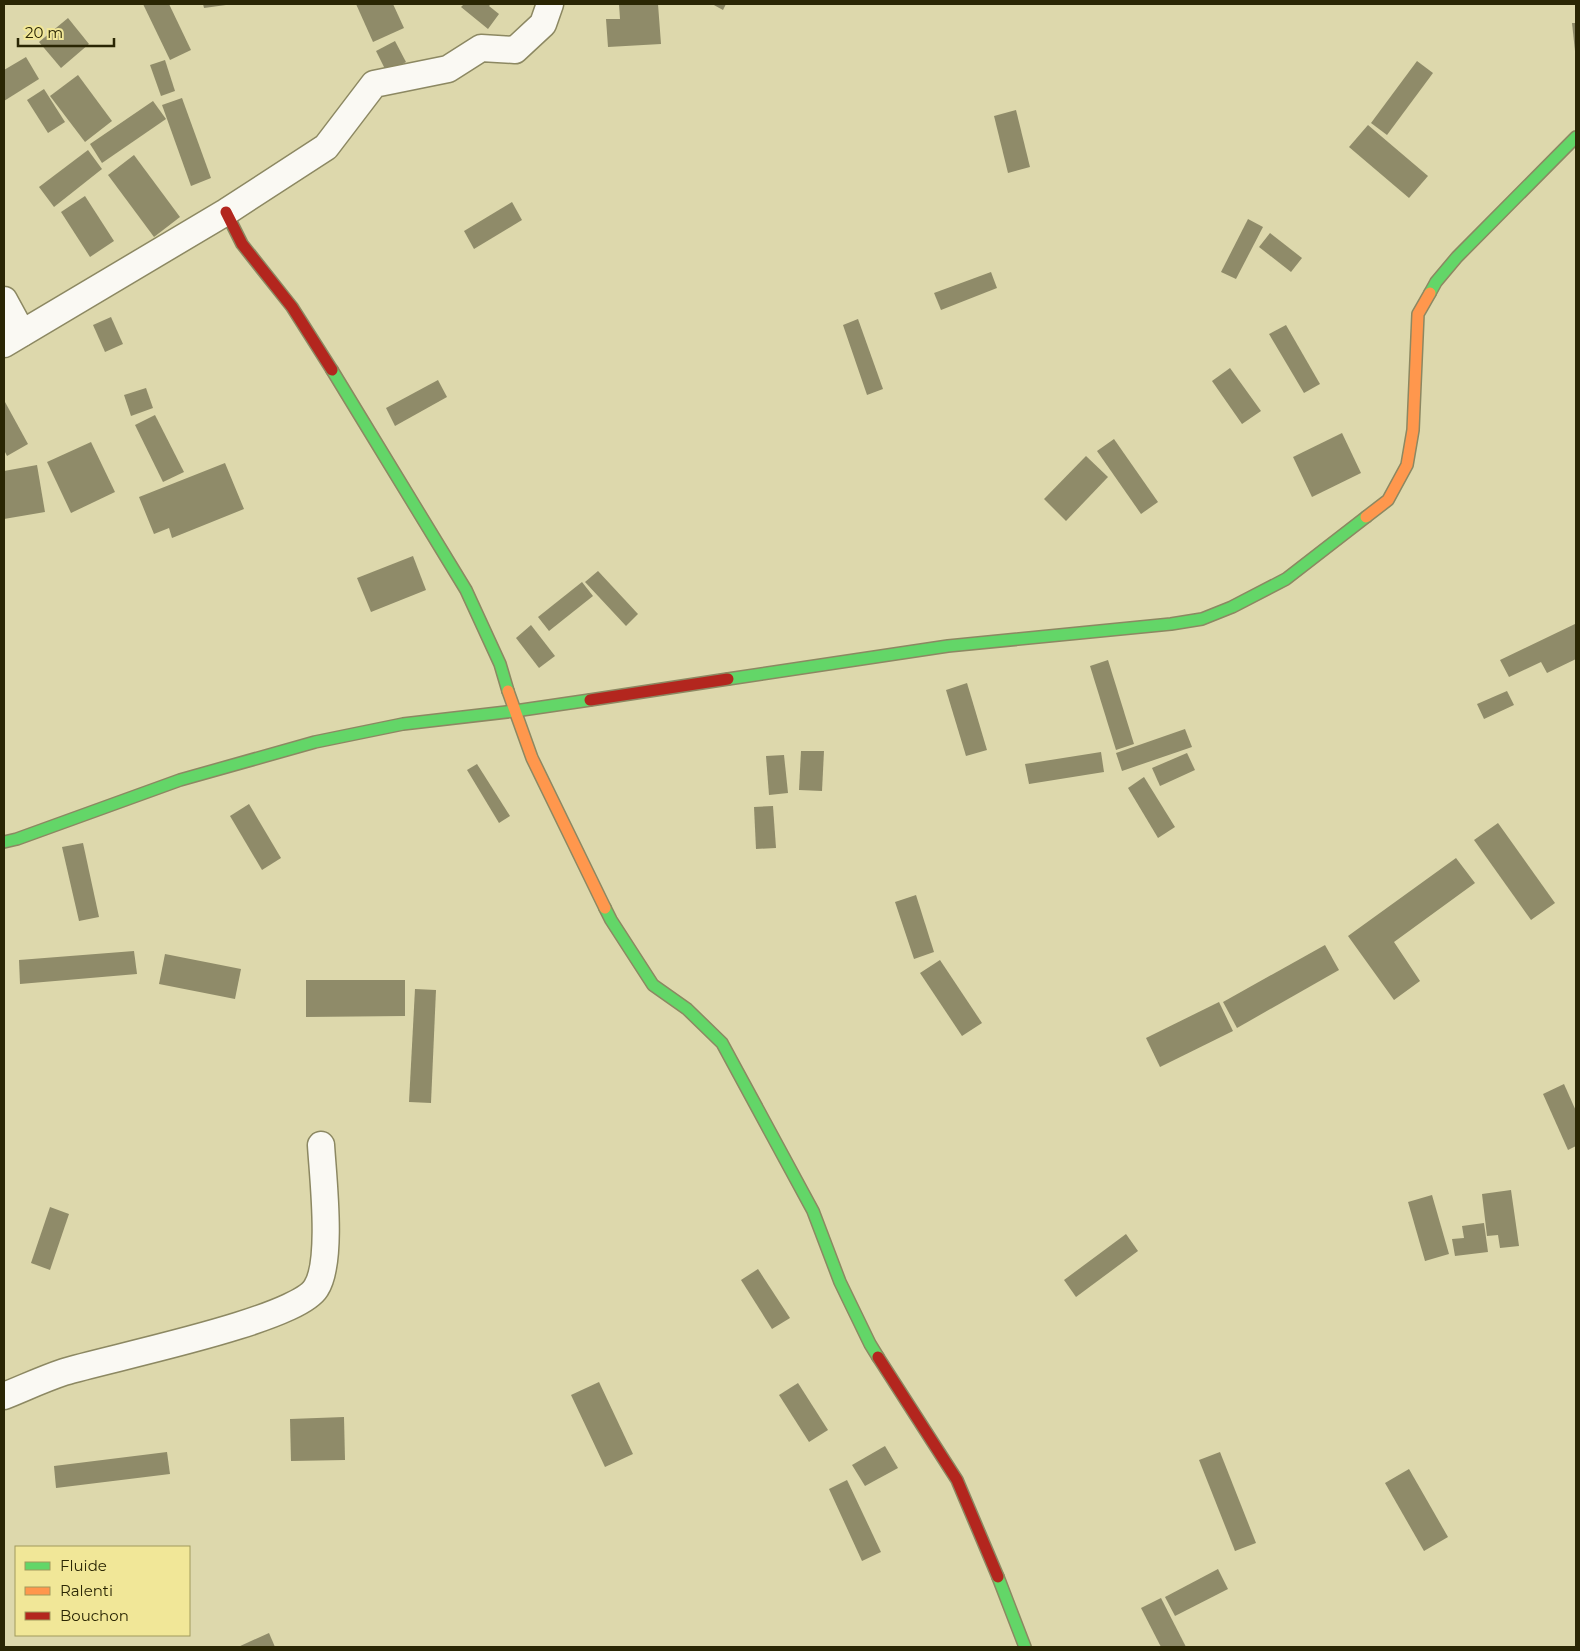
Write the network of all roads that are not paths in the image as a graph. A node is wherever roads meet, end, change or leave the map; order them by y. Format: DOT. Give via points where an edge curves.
graph roads {
  1 [pos="550,4"];
  2 [pos="1576,138"];
  3 [pos="226,212"];
  4 [pos="4,300"];
  5 [pos="13,339"];
  6 [pos="515,711"];
  7 [pos="4,842"];
  8 [pos="321,1145"];
  9 [pos="4,1396"];
  10 [pos="1025,1647"];
  1 -- 3 [label="street" via="543,24 515,50 481,48 448,70 374,84 326,147"];
  2 -- 6 [label="street" via="1457,257 1436,282 1418,314 1413,430 1407,465 1388,500 1286,579 1202,619 948,646"];
  3 -- 5 [label="street"];
  3 -- 6 [label="street" via="242,244 292,308 466,590 500,664"];
  4 -- 5 [label="street"];
  6 -- 7 [label="street" via="403,724 315,742 180,780"];
  6 -- 10 [label="street" via="537,767 611,920 653,985 687,1009 722,1043 813,1211 840,1282 870,1344 957,1480"];
  8 -- 9 [label="street" via="326,1226 324,1255 317,1288 308,1298 263,1317 190,1340 63,1372"];
}
